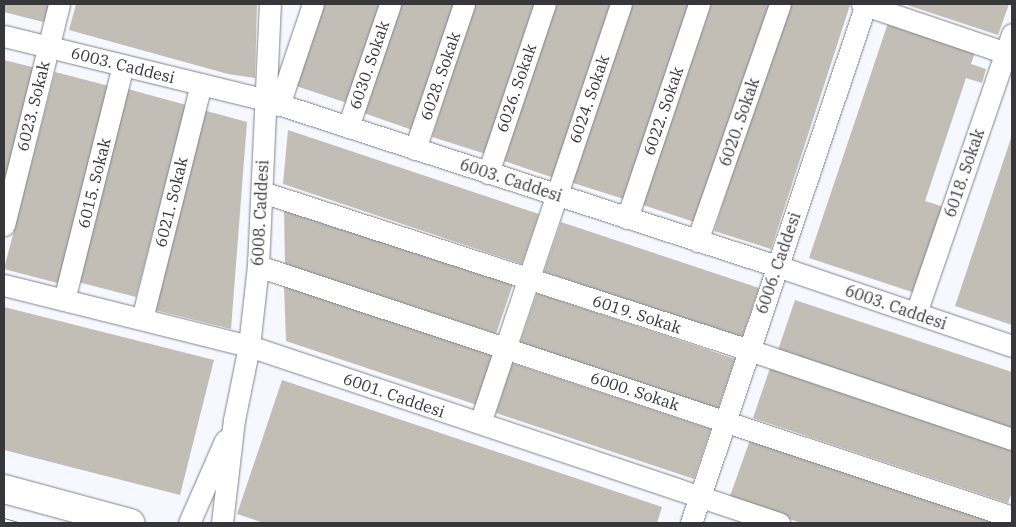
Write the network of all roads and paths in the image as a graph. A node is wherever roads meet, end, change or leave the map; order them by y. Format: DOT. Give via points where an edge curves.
graph roads {
  1 [pos="59,4"];
  2 [pos="270,4"];
  3 [pos="313,4"];
  4 [pos="390,4"];
  5 [pos="464,4"];
  6 [pos="544,4"];
  7 [pos="621,4"];
  8 [pos="700,4"];
  9 [pos="780,4"];
  10 [pos="864,4"];
  11 [pos="4,36"];
  12 [pos="48,46"];
  13 [pos="1010,47"];
  14 [pos="123,65"];
  15 [pos="201,84"];
  16 [pos="272,102"];
  17 [pos="348,127"];
  18 [pos="416,149"];
  19 [pos="488,173"];
  20 [pos="262,192"];
  21 [pos="557,195"];
  22 [pos="627,218"];
  23 [pos="4,225"];
  24 [pos="698,241"];
  25 [pos="258,266"];
  26 [pos="777,266"];
  27 [pos="529,279"];
  28 [pos="4,285"];
  29 [pos="64,300"];
  30 [pos="916,313"];
  31 [pos="142,319"];
  32 [pos="249,346"];
  33 [pos="1012,346"];
  34 [pos="505,348"];
  35 [pos="749,350"];
  36 [pos="234,420"];
  37 [pos="726,420"];
  38 [pos="480,423"];
  39 [pos="1012,439"];
  40 [pos="4,490"];
  41 [pos="700,497"];
  42 [pos="1010,516"];
  43 [pos="130,523"];
  44 [pos="189,523"];
  45 [pos="222,523"];
  46 [pos="691,523"];
  47 [pos="779,523"];
  1 -- 12 [label="street, 6023. Sokak"];
  2 -- 16 [label="street, 6008. Caddesi"];
  3 -- 16 [label="street"];
  4 -- 17 [label="street, 6030. Sokak"];
  5 -- 18 [label="street, 6028. Sokak"];
  6 -- 19 [label="street, 6026. Sokak"];
  7 -- 21 [label="street, 6024. Sokak"];
  8 -- 22 [label="street, 6022. Sokak"];
  9 -- 24 [label="street, 6020. Sokak"];
  10 -- 13 [label="street"];
  10 -- 26 [label="street, 6006. Caddesi"];
  11 -- 12 [label="street, 6003. Caddesi"];
  12 -- 14 [label="street, 6003. Caddesi"];
  12 -- 23 [label="street, 6023. Sokak"];
  13 -- 30 [label="street, 6018. Sokak"];
  14 -- 15 [label="street, 6003. Caddesi"];
  14 -- 29 [label="street, 6015. Sokak"];
  15 -- 16 [label="street, 6003. Caddesi"];
  15 -- 31 [label="street, 6021. Sokak"];
  16 -- 17 [label="street, 6003. Caddesi"];
  16 -- 20 [label="street, 6008. Caddesi"];
  17 -- 18 [label="street, 6003. Caddesi"];
  18 -- 19 [label="street, 6003. Caddesi"];
  19 -- 21 [label="street, 6003. Caddesi"];
  20 -- 25 [label="street, 6008. Caddesi"];
  20 -- 27 [label="street, 6019. Sokak"];
  21 -- 22 [label="street, 6003. Caddesi"];
  21 -- 27 [label="street, 6024. Sokak"];
  22 -- 24 [label="street, 6003. Caddesi"];
  24 -- 26 [label="street, 6003. Caddesi"];
  25 -- 32 [label="street, 6008. Caddesi"];
  25 -- 34 [label="street, 6000. Sokak"];
  26 -- 30 [label="street, 6003. Caddesi"];
  26 -- 35 [label="street, 6006. Caddesi"];
  27 -- 34 [label="street, 6024. Sokak"];
  27 -- 35 [label="street, 6019. Sokak"];
  28 -- 29 [label="street, 6001. Caddesi"];
  29 -- 31 [label="street, 6001. Caddesi"];
  30 -- 33 [label="street, 6003. Caddesi"];
  31 -- 32 [label="street, 6001. Caddesi"];
  32 -- 36 [label="street, 6008. Caddesi"];
  32 -- 38 [label="street, 6001. Caddesi"];
  34 -- 37 [label="street, 6000. Sokak"];
  34 -- 38 [label="street, 6024. Sokak"];
  35 -- 37 [label="street, 6006. Caddesi"];
  35 -- 39 [label="street, 6019. Sokak"];
  36 -- 44 [label="street"];
  36 -- 45 [label="street"];
  37 -- 41 [label="street, 6006. Caddesi"];
  37 -- 42 [label="street, 6000. Sokak"];
  38 -- 41 [label="street, 6001. Caddesi"];
  40 -- 43 [label="highway"];
  41 -- 46 [label="street, 6006. Caddesi"];
  41 -- 47 [label="street, 6001. Caddesi"];
}
